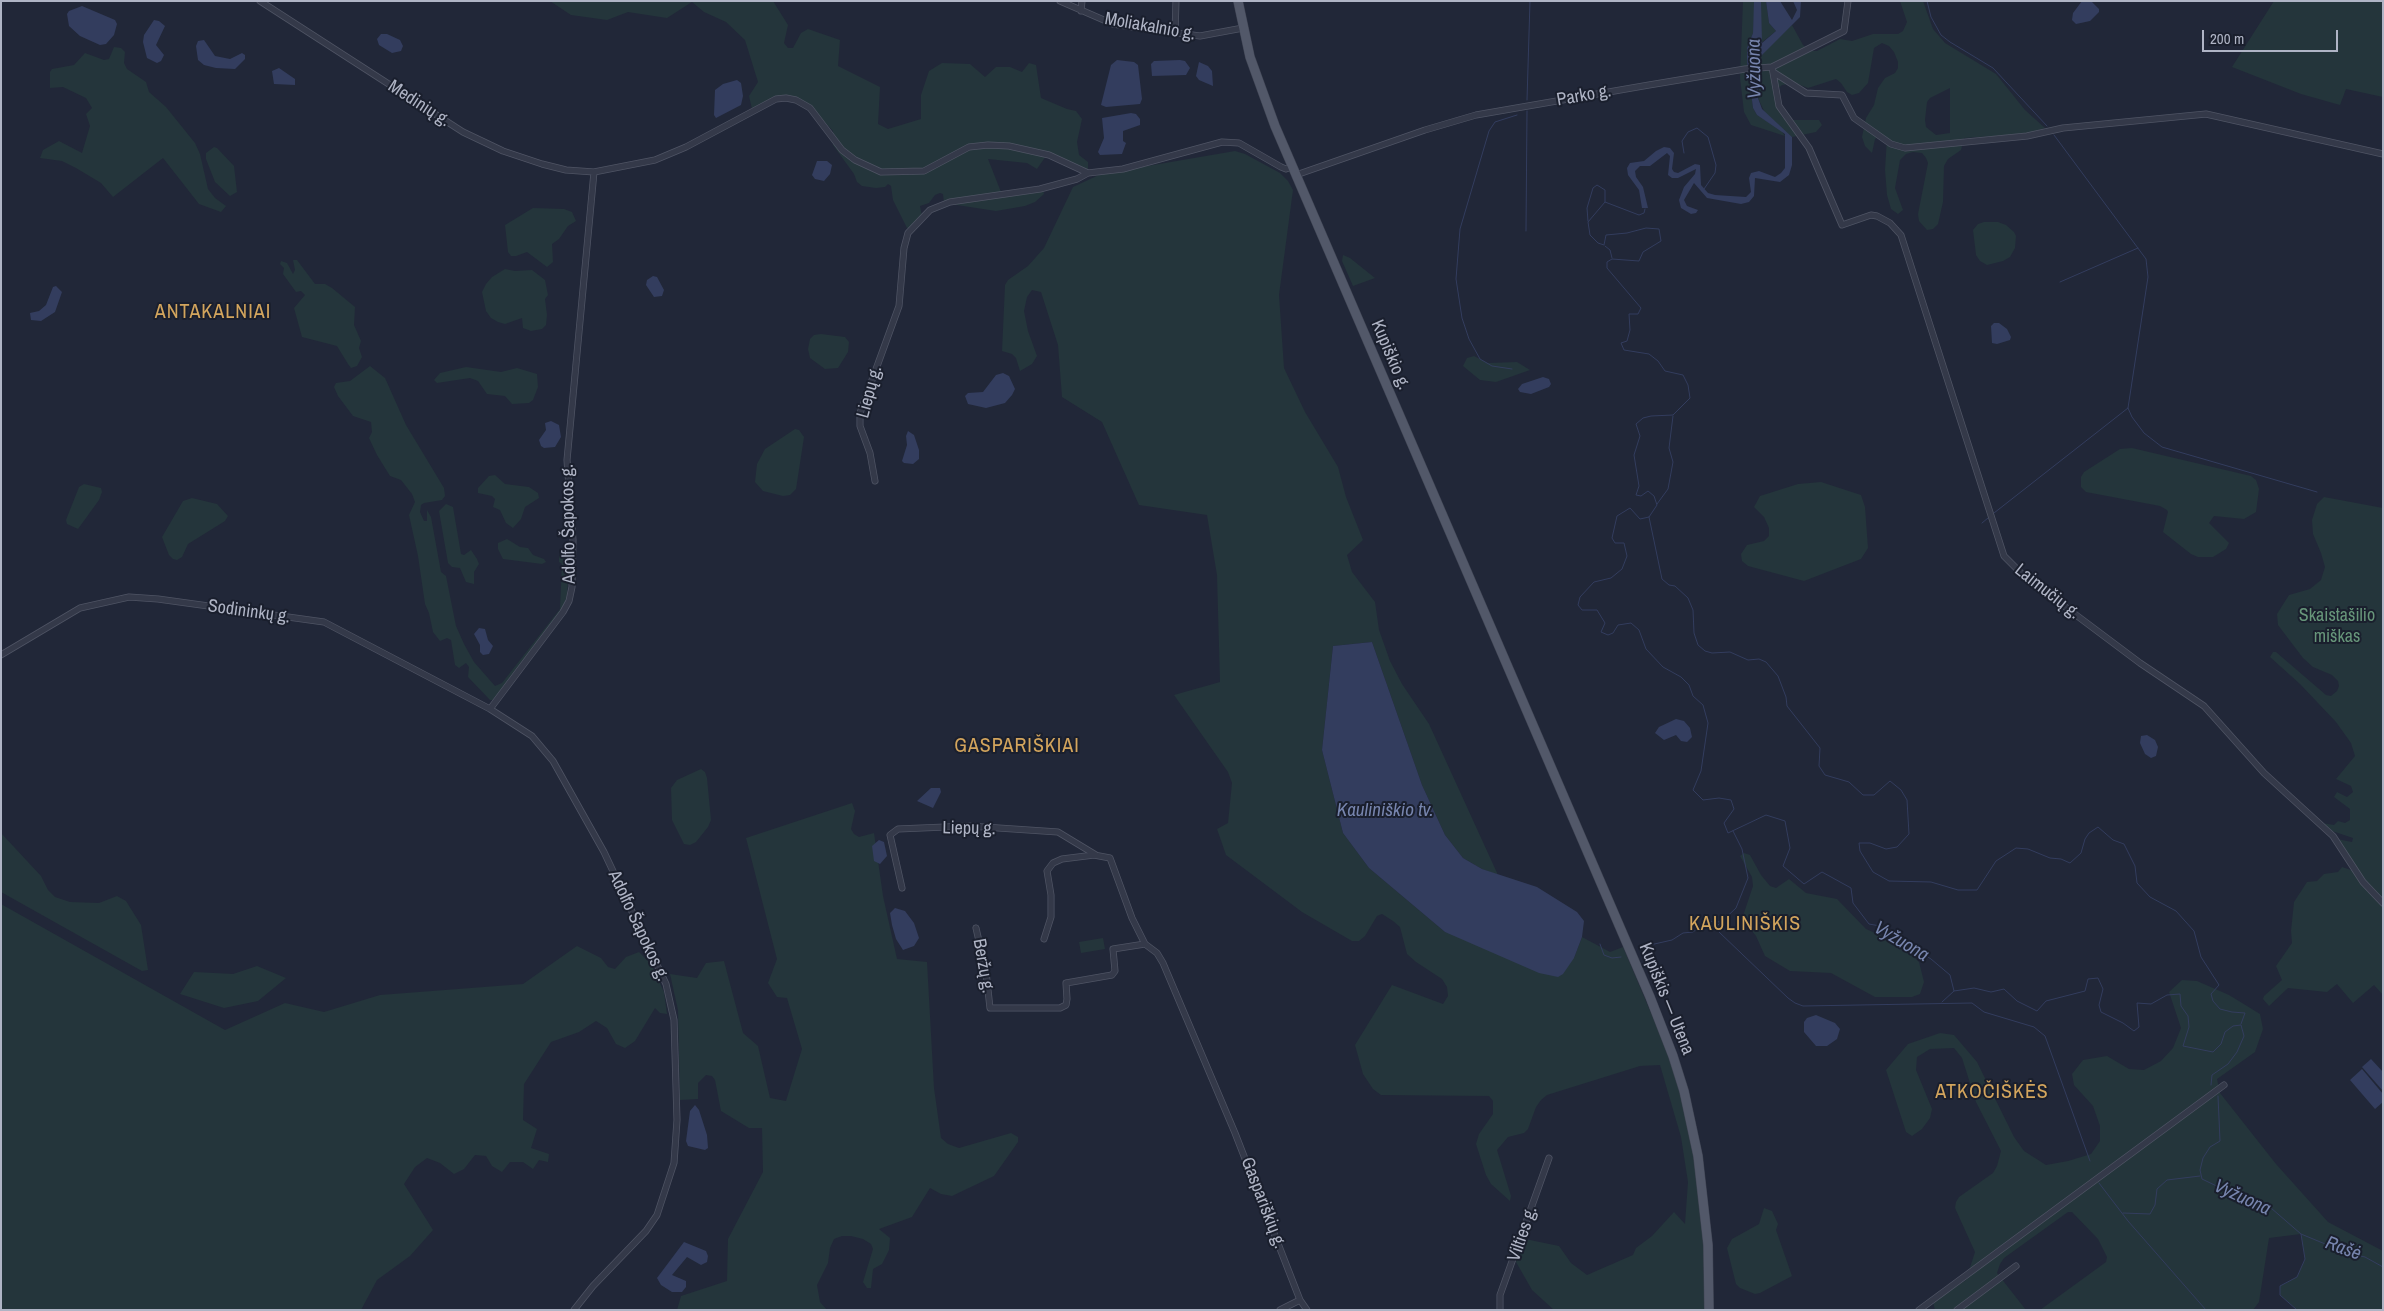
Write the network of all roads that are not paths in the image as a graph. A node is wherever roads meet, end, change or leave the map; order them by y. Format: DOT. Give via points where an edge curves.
graph roads {
  1 [pos="260,1"];
  2 [pos="1060,1"];
  3 [pos="1082,1"];
  4 [pos="1176,1"];
  5 [pos="1238,1"];
  6 [pos="1848,1"];
  7 [pos="1081,11"];
  8 [pos="1242,28"];
  9 [pos="1175,33"];
  10 [pos="1772,70"];
  11 [pos="2383,154"];
  12 [pos="1294,171"];
  13 [pos="594,172"];
  14 [pos="1088,173"];
  15 [pos="875,481"];
  16 [pos="1,655"];
  17 [pos="490,709"];
  18 [pos="1528,716"];
  19 [pos="1098,856"];
  20 [pos="902,888"];
  21 [pos="2383,903"];
  22 [pos="976,928"];
  23 [pos="1044,939"];
  24 [pos="1145,944"];
  25 [pos="2224,1084"];
  26 [pos="1549,1158"];
  27 [pos="2016,1266"];
  28 [pos="1300,1300"];
  29 [pos="574,1310"];
  30 [pos="1280,1310"];
  31 [pos="1307,1310"];
  32 [pos="1500,1310"];
  33 [pos="1709,1310"];
  34 [pos="1919,1310"];
  35 [pos="1957,1310"];
  1 -- 13 [label="street, Medinių g." via="463,132 503,151 542,164"];
  2 -- 7 [label="street, Moliakalnio g."];
  3 -- 7 [label="street"];
  4 -- 9 [label="street"];
  5 -- 8 [label="main road, Kupiškio g."];
  6 -- 10 [label="street, Parko g." via="1844,30"];
  7 -- 9 [label="street, Moliakalnio g." via="1113,24"];
  8 -- 9 [label="street, Moliakalnio g." via="1200,36"];
  8 -- 12 [label="main road, Kupiškio g." via="1255,76"];
  10 -- 11 [label="street" via="1806,93 1842,95 1854,118 1891,144 1905,148 2206,114"];
  10 -- 12 [label="street, Parko g." via="1745,69 1476,115"];
  10 -- 21 [label="street, Laimučių g." via="1779,106 1809,148 1842,225 1877,216 1890,223 1900,235 1999,545 2012,566 2140,663 2204,706 2264,773 2333,836 2363,882"];
  12 -- 14 [label="street, Liepų g." via="1239,143 1222,142 1123,169"];
  12 -- 18 [label="main road, Kupiškio g."];
  13 -- 14 [label="street" via="655,160 686,148 776,99 786,98 810,108 842,150 881,172 924,171 969,147 988,145 1049,155"];
  13 -- 17 [label="street, Adolfo Šapokos g." via="567,460 573,540 572,587 558,620"];
  14 -- 15 [label="street, Liepų g." via="1040,189 950,202 930,210 908,234 899,306 860,414 860,426 870,453"];
  16 -- 17 [label="street, Sodininkų g." via="80,608 129,597 158,599 324,622"];
  17 -- 29 [label="street, Adolfo Šapokos g." via="532,736 553,761 604,852 666,984 674,1020 677,1057 675,1154 657,1215"];
  18 -- 33 [label="main road, Kupiškis — Utena" via="1650,997 1684,1091 1706,1215"];
  19 -- 20 [label="street, Liepų g." via="1058,832 969,826 898,829 890,835"];
  19 -- 23 [label="street" via="1062,859 1047,871 1051,917"];
  19 -- 24 [label="street" via="1110,858"];
  22 -- 24 [label="street, Beržų g." via="990,1008 1060,1008 1066,1005 1066,983 1112,975 1115,971 1113,949"];
  24 -- 28 [label="street, Gaspariškių g." via="1157,953 1163,963 1220,1095"];
  25 -- 34 [label="street"];
  26 -- 32 [label="street, Vilties g." via="1500,1295"];
  27 -- 35 [label="street"];
  28 -- 30 [label="street"];
  28 -- 31 [label="street, Gaspariškių g."];
}
